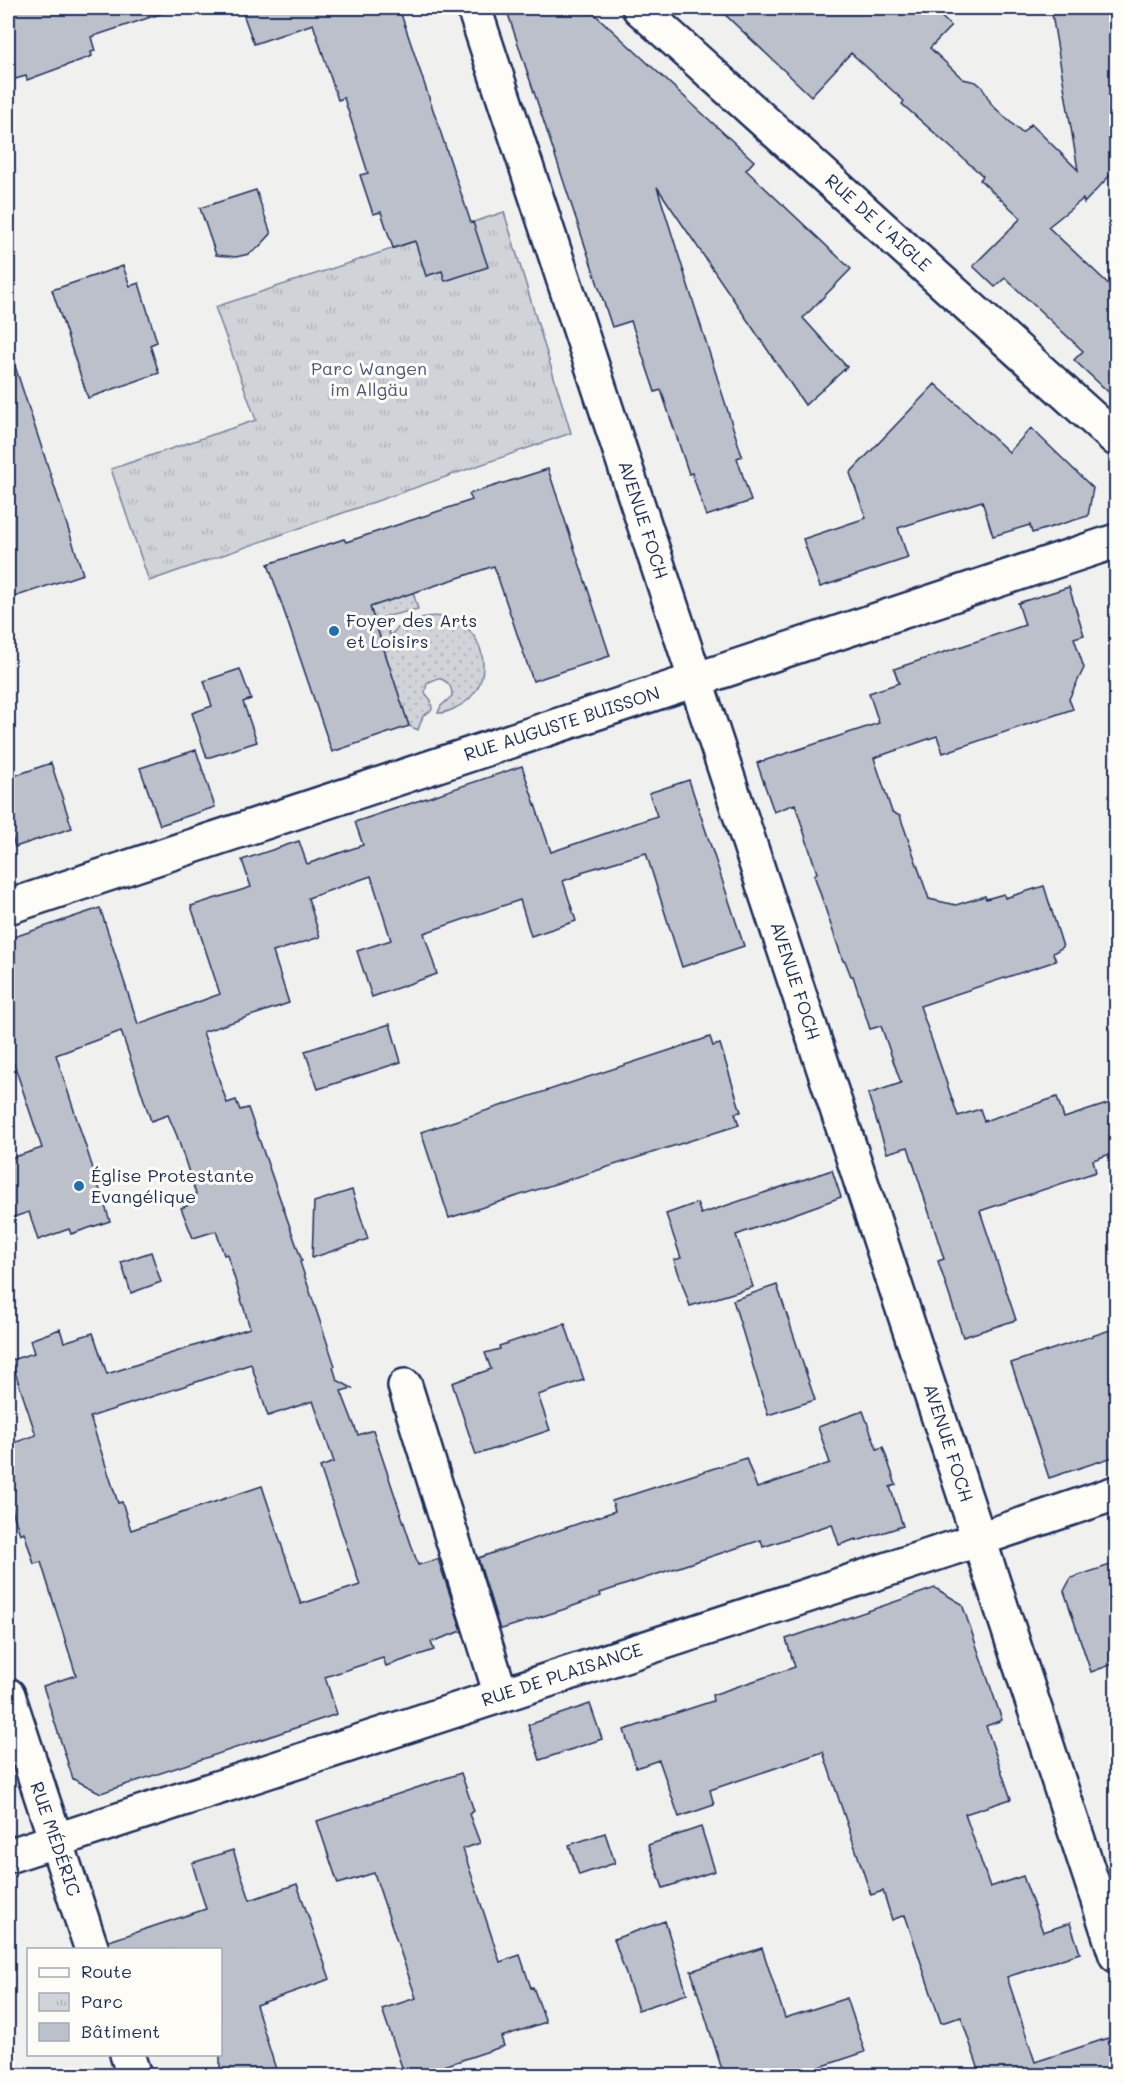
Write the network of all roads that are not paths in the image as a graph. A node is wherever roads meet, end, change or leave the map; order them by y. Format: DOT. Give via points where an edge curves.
graph roads {
  1 [pos="474,8"];
  2 [pos="639,8"];
  3 [pos="1116,439"];
  4 [pos="1116,541"];
  5 [pos="695,680"];
  6 [pos="8,907"];
  7 [pos="405,1386"];
  8 [pos="1116,1493"];
  9 [pos="980,1539"];
  10 [pos="8,1695"];
  11 [pos="501,1695"];
  12 [pos="56,1840"];
  13 [pos="8,1856"];
  14 [pos="91,1948"];
  15 [pos="1116,1955"];
  16 [pos="127,2056"];
  17 [pos="134,2076"];
  1 -- 5 [label="street, AVENUE FOCH"];
  2 -- 3 [label="street, RUE DE L'AIGLE"];
  4 -- 5 [label="street, RUE AUGUSTE BUISSON"];
  5 -- 6 [label="street, RUE AUGUSTE BUISSON"];
  5 -- 9 [label="street, AVENUE FOCH"];
  7 -- 11 [label="street"];
  8 -- 9 [label="street, RUE DE PLAISANCE"];
  9 -- 11 [label="street, RUE DE PLAISANCE"];
  9 -- 15 [label="street, AVENUE FOCH"];
  10 -- 12 [label="street, RUE MÉDÉRIC"];
  11 -- 12 [label="street, RUE DE PLAISANCE"];
  12 -- 13 [label="street, RUE DE PLAISANCE"];
  12 -- 14 [label="street, RUE MÉDÉRIC"];
  16 -- 17 [label="street"];
}
